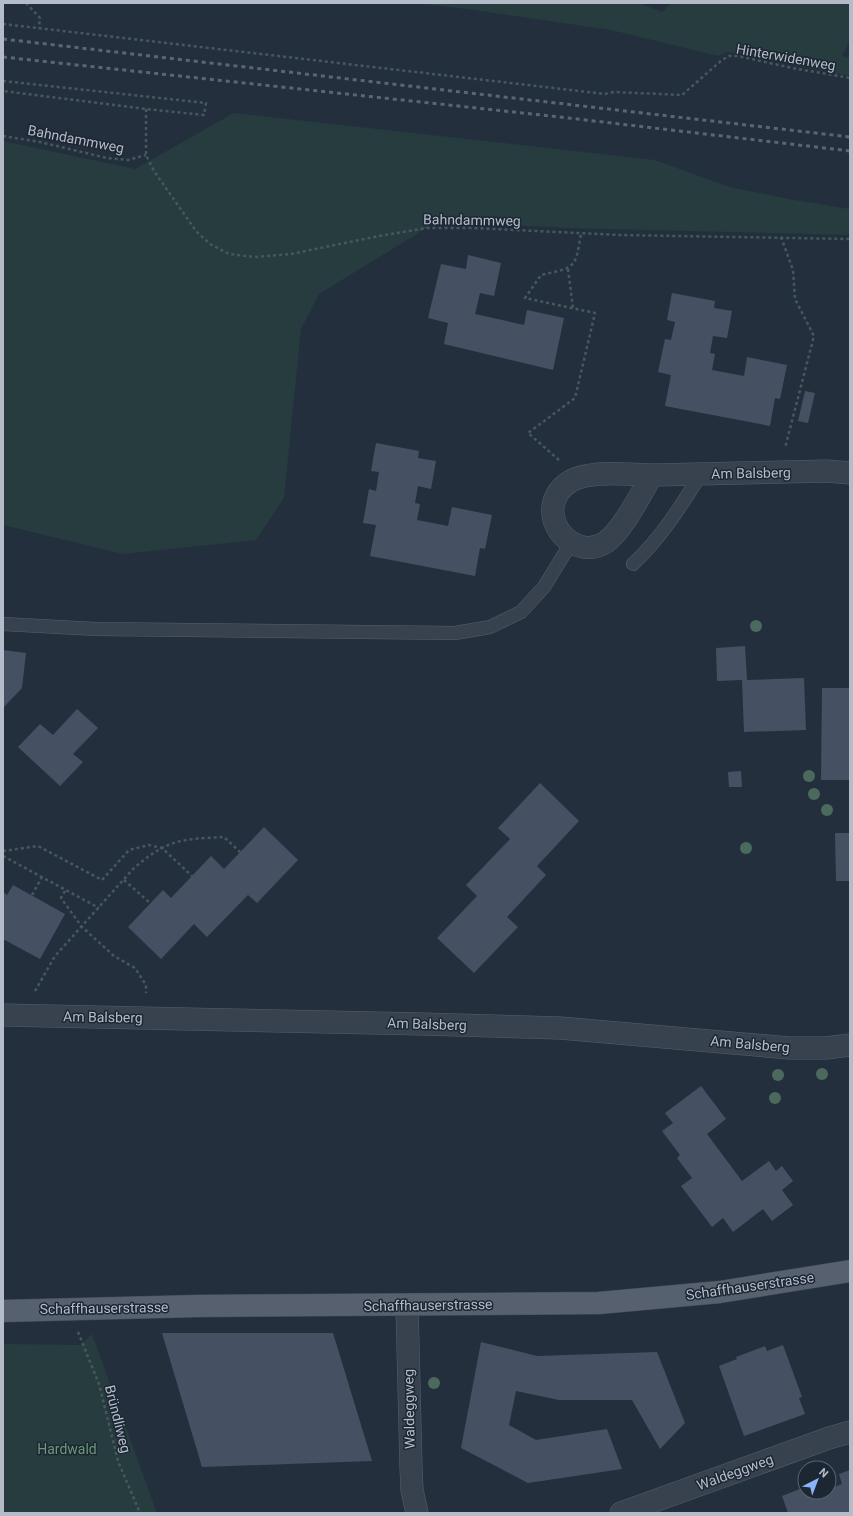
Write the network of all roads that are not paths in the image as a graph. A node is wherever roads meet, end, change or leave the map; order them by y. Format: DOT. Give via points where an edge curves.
graph roads {
  1 [pos="850,473"];
  2 [pos="701,474"];
  3 [pos="652,475"];
  4 [pos="571,543"];
  5 [pos="633,564"];
  6 [pos="3,624"];
  7 [pos="3,1015"];
  8 [pos="850,1045"];
  9 [pos="850,1271"];
  10 [pos="406,1305"];
  11 [pos="3,1311"];
  12 [pos="850,1432"];
  13 [pos="417,1513"];
  14 [pos="621,1513"];
  1 -- 2 [label="street, Am Balsberg" via="827,471"];
  2 -- 3 [label="street, Am Balsberg"];
  2 -- 5 [label="lane" via="659,536"];
  3 -- 4 [label="street" via="621,525 606,542 594,546"];
  3 -- 4 [label="street, Am Balsberg" via="600,474 575,479 565,485 553,504 552,516 562,536"];
  4 -- 6 [label="lane" via="544,587 520,612 490,627 455,633 96,629"];
  7 -- 8 [label="street, Am Balsberg" via="560,1028 789,1048"];
  9 -- 10 [label="main road, Schaffhauserstrasse" via="720,1292 599,1303"];
  10 -- 11 [label="main road, Schaffhauserstrasse" via="197,1306"];
  10 -- 13 [label="street, Waldeggweg" via="410,1467"];
  12 -- 14 [label="street, Waldeggweg"];
}
